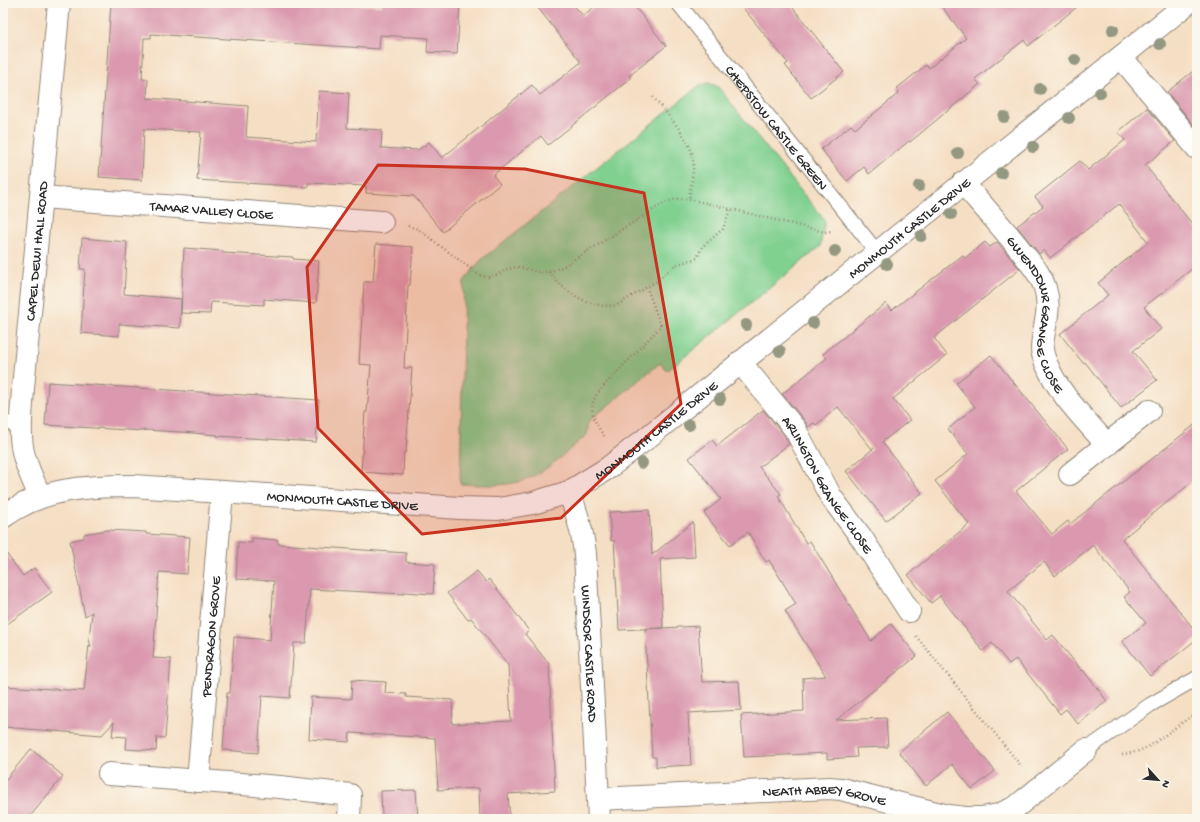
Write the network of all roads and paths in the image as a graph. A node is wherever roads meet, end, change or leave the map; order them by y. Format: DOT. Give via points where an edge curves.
graph roads {
  1 [pos="59,3"];
  2 [pos="678,3"];
  3 [pos="1188,3"];
  4 [pos="1121,57"];
  5 [pos="653,97"];
  6 [pos="1197,148"];
  7 [pos="963,183"];
  8 [pos="41,197"];
  9 [pos="689,199"];
  10 [pos="730,209"];
  11 [pos="849,217"];
  12 [pos="382,222"];
  13 [pos="877,252"];
  14 [pos="549,272"];
  15 [pos="647,288"];
  16 [pos="740,362"];
  17 [pos="1149,411"];
  18 [pos="12,424"];
  19 [pos="1107,445"];
  20 [pos="621,458"];
  21 [pos="1070,474"];
  22 [pos="222,492"];
  23 [pos="569,492"];
  24 [pos="40,496"];
  25 [pos="3,517"];
  26 [pos="909,611"];
  27 [pos="1197,678"];
  28 [pos="1197,712"];
  29 [pos="1086,750"];
  30 [pos="109,774"];
  31 [pos="198,780"];
  32 [pos="1039,788"];
  33 [pos="599,809"];
  34 [pos="974,818"];
  35 [pos="349,819"];
  1 -- 8 [label="street, CAPEL DEWI HALL ROAD"];
  2 -- 11 [label="lane, CHEPSTOW CASTLE GREEN"];
  3 -- 4 [label="street, MONMOUTH CASTLE DRIVE"];
  4 -- 6 [label="street"];
  4 -- 7 [label="street, MONMOUTH CASTLE DRIVE"];
  5 -- 9 [label="path" via="690,146 693,168"];
  7 -- 13 [label="street, MONMOUTH CASTLE DRIVE"];
  7 -- 19 [label="street, GWENDDWR GRANGE CLOSE" via="1010,236 1038,273 1045,288 1048,305 1042,352 1049,371 1071,404"];
  8 -- 12 [label="street, TAMAR VALLEY CLOSE"];
  8 -- 18 [label="street, CAPEL DEWI HALL ROAD" via="23,388"];
  9 -- 10 [label="path"];
  9 -- 14 [label="path" via="676,199 664,204 564,266"];
  10 -- 11 [label="path" via="825,232 833,230"];
  10 -- 15 [label="path" via="723,229 702,246 697,258 675,265"];
  11 -- 13 [label="lane, CHEPSTOW CASTLE GREEN"];
  12 -- 14 [label="path" via="418,229 479,275 488,277 518,267"];
  13 -- 16 [label="street, MONMOUTH CASTLE DRIVE"];
  14 -- 15 [label="path" via="568,292 596,304 617,305"];
  15 -- 20 [label="path" via="661,326 601,389 594,400 593,415 598,428"];
  16 -- 20 [label="street, MONMOUTH CASTLE DRIVE"];
  16 -- 26 [label="street, ARLINGTON GRANGE CLOSE" via="795,429 831,497 861,537"];
  17 -- 19 [label="street"];
  18 -- 24 [label="street, CAPEL DEWI HALL ROAD" via="21,439 29,472"];
  19 -- 21 [label="street"];
  20 -- 23 [label="street, MONMOUTH CASTLE DRIVE"];
  22 -- 23 [label="street, MONMOUTH CASTLE DRIVE" via="498,509 533,503"];
  22 -- 24 [label="street, MONMOUTH CASTLE DRIVE" via="100,486"];
  22 -- 31 [label="street, PENDRAGON GROVE"];
  23 -- 33 [label="street, WINDSOR CASTLE ROAD" via="583,535 585,554"];
  24 -- 25 [label="street, MONMOUTH CASTLE DRIVE"];
  26 -- 32 [label="path" via="901,618"];
  27 -- 29 [label="lane, NEATH ABBEY GROVE" via="1150,705"];
  28 -- 29 [label="path" via="1139,751 1100,761"];
  29 -- 32 [label="street, NEATH ABBEY GROVE"];
  30 -- 31 [label="street"];
  31 -- 35 [label="street" via="350,795"];
  32 -- 34 [label="street, NEATH ABBEY GROVE" via="1016,807 998,815"];
  33 -- 34 [label="street, NEATH ABBEY GROVE" via="829,788 948,816"];
}
